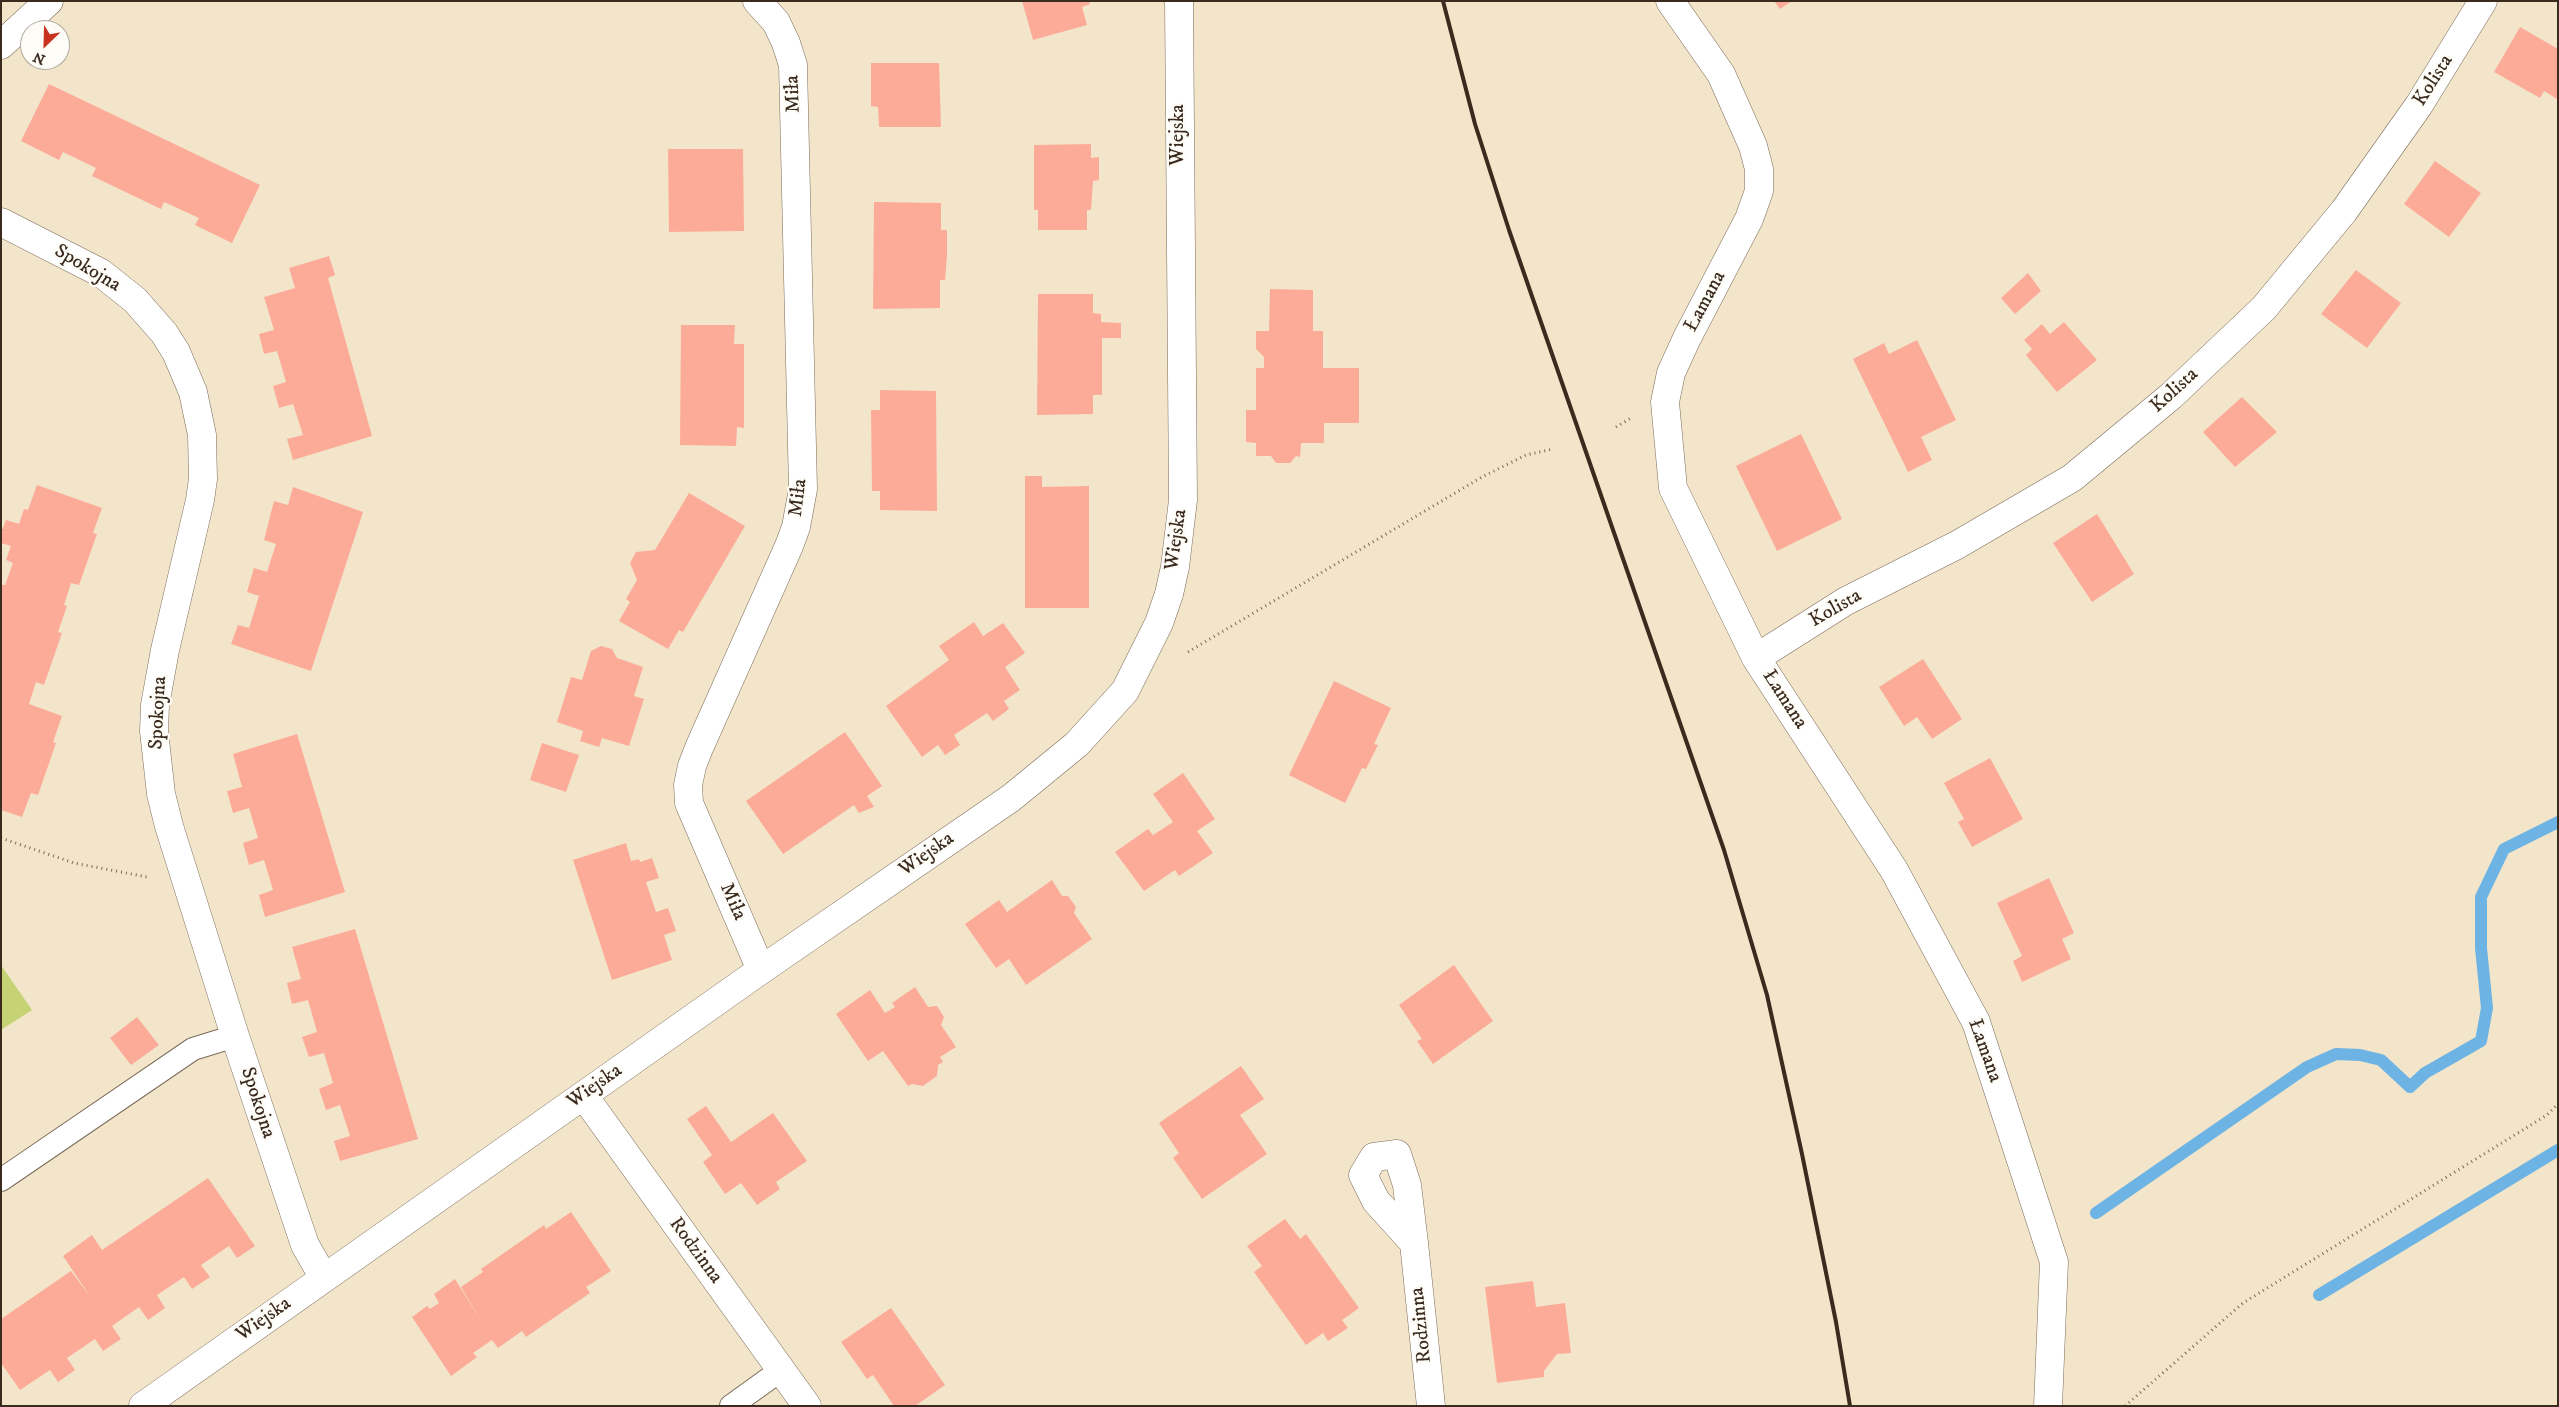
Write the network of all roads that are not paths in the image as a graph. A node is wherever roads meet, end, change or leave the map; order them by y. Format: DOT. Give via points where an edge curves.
graph roads {
  1 [pos="49,1"];
  2 [pos="757,1"];
  3 [pos="1179,1"];
  4 [pos="1670,1"];
  5 [pos="2483,1"];
  6 [pos="1,46"];
  7 [pos="1,222"];
  8 [pos="1756,658"];
  9 [pos="762,970"];
  10 [pos="235,1036"];
  11 [pos="584,1096"];
  12 [pos="1,1180"];
  13 [pos="1414,1243"];
  14 [pos="324,1278"];
  15 [pos="781,1370"];
  16 [pos="143,1406"];
  17 [pos="731,1406"];
  18 [pos="807,1406"];
  19 [pos="1430,1406"];
  20 [pos="2048,1406"];
  1 -- 6 [label="street"];
  2 -- 9 [label="street, Miła" via="776,22 793,65 803,489 789,546 698,748 688,785 689,803"];
  3 -- 9 [label="street, Wiejska" via="1183,500 1169,594 1144,657 1111,709 1047,771"];
  4 -- 8 [label="street, Łamana" via="1721,74 1754,146 1759,169 1759,191 1750,219 1687,338 1671,373 1665,402 1673,488"];
  5 -- 8 [label="street, Kolista" via="2419,105 2344,211 2264,308 2172,396 2072,478 1957,545 1846,601"];
  7 -- 10 [label="street, Spokojna" via="100,273 135,300 176,352 193,392 202,435 203,479 159,681 154,730 161,794"];
  8 -- 20 [label="street, Łamana" via="1894,870 1976,1022 2054,1262"];
  9 -- 11 [label="street, Wiejska"];
  10 -- 12 [label="lane" via="193,1048"];
  10 -- 14 [label="street, Spokojna" via="305,1245"];
  11 -- 14 [label="street, Wiejska"];
  11 -- 15 [label="street, Rodzinna"];
  13 -- 19 [label="street, Rodzinna"];
  14 -- 16 [label="street, Wiejska"];
  15 -- 17 [label="lane"];
  15 -- 18 [label="street, Rodzinna"];
}
